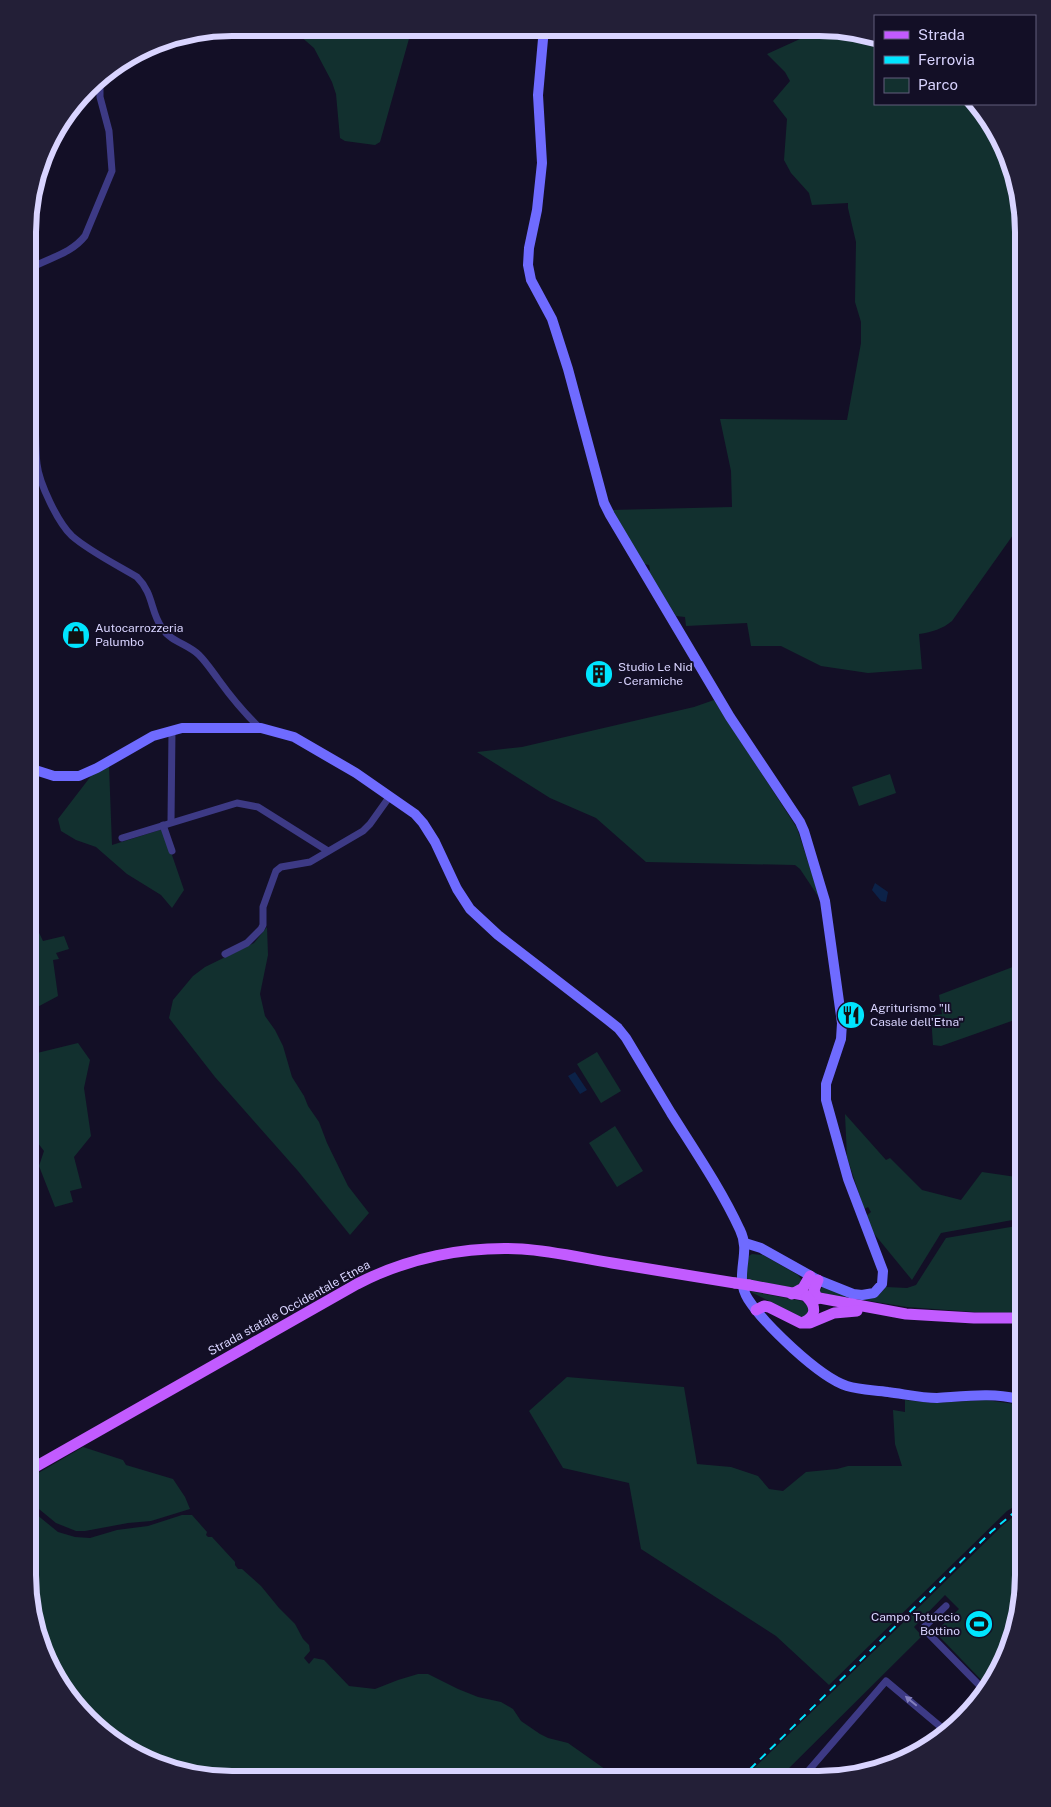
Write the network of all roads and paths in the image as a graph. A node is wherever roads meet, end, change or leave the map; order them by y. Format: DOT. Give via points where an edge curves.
graph roads {
  1 [pos="543,36"];
  2 [pos="99,89"];
  3 [pos="36,266"];
  4 [pos="36,416"];
  5 [pos="37,466"];
  6 [pos="261,728"];
  7 [pos="172,730"];
  8 [pos="36,770"];
  9 [pos="390,796"];
  10 [pos="171,822"];
  11 [pos="163,825"];
  12 [pos="122,838"];
  13 [pos="172,850"];
  14 [pos="328,851"];
  15 [pos="225,954"];
  16 [pos="745,1243"];
  17 [pos="814,1278"];
  18 [pos="792,1294"];
  19 [pos="812,1298"];
  20 [pos="756,1310"];
  21 [pos="880,1310"];
  22 [pos="1015,1318"];
  23 [pos="801,1323"];
  24 [pos="1015,1398"];
  25 [pos="36,1466"];
  26 [pos="946,1606"];
  27 [pos="980,1686"];
  28 [pos="941,1727"];
  29 [pos="810,1771"];
  1 -- 17 [label="street" via="538,95 542,163 538,210 529,248 529,273 552,319 607,510 730,717 800,822 822,887 842,1023 841,1039 826,1084 826,1100 848,1179 884,1278 878,1290 862,1295 837,1289"];
  2 -- 3 [label="street" via="109,131 110,177 81,241"];
  4 -- 5 [label="street"];
  5 -- 6 [label="street" via="45,492 66,530 142,582 165,633 198,654 243,712"];
  6 -- 7 [label="street" via="194,727"];
  6 -- 9 [label="street" via="301,741"];
  7 -- 8 [label="street" via="141,742 79,776 54,776"];
  7 -- 10 [label="street"];
  9 -- 14 [label="street" via="370,824"];
  9 -- 16 [label="street" via="423,824 470,909 498,935 618,1028 626,1038 708,1171"];
  10 -- 11 [label="street"];
  10 -- 14 [label="street" via="229,804 252,804"];
  11 -- 12 [label="street"];
  11 -- 13 [label="street"];
  14 -- 15 [label="street" via="310,862 281,867 276,871 263,907 261,929 247,943"];
  16 -- 17 [label="street" via="761,1248"];
  16 -- 20 [label="street" via="741,1280"];
  17 -- 18 [label="main road"];
  17 -- 19 [label="main road"];
  18 -- 19 [label="main road"];
  18 -- 25 [label="main road, Strada statale Occidentale Etnea, bridge" via="522,1249 471,1250 409,1262 357,1284"];
  19 -- 21 [label="main road"];
  19 -- 23 [label="main road" via="814,1313"];
  20 -- 23 [label="main road" via="769,1306"];
  20 -- 24 [label="street" via="815,1367 848,1386 929,1398 984,1394"];
  21 -- 22 [label="main road" via="938,1316"];
  21 -- 23 [label="main road" via="842,1312"];
  26 -- 27 [label="street" via="923,1628"];
  28 -- 29 [label="street, one-way" via="886,1681"];
}
